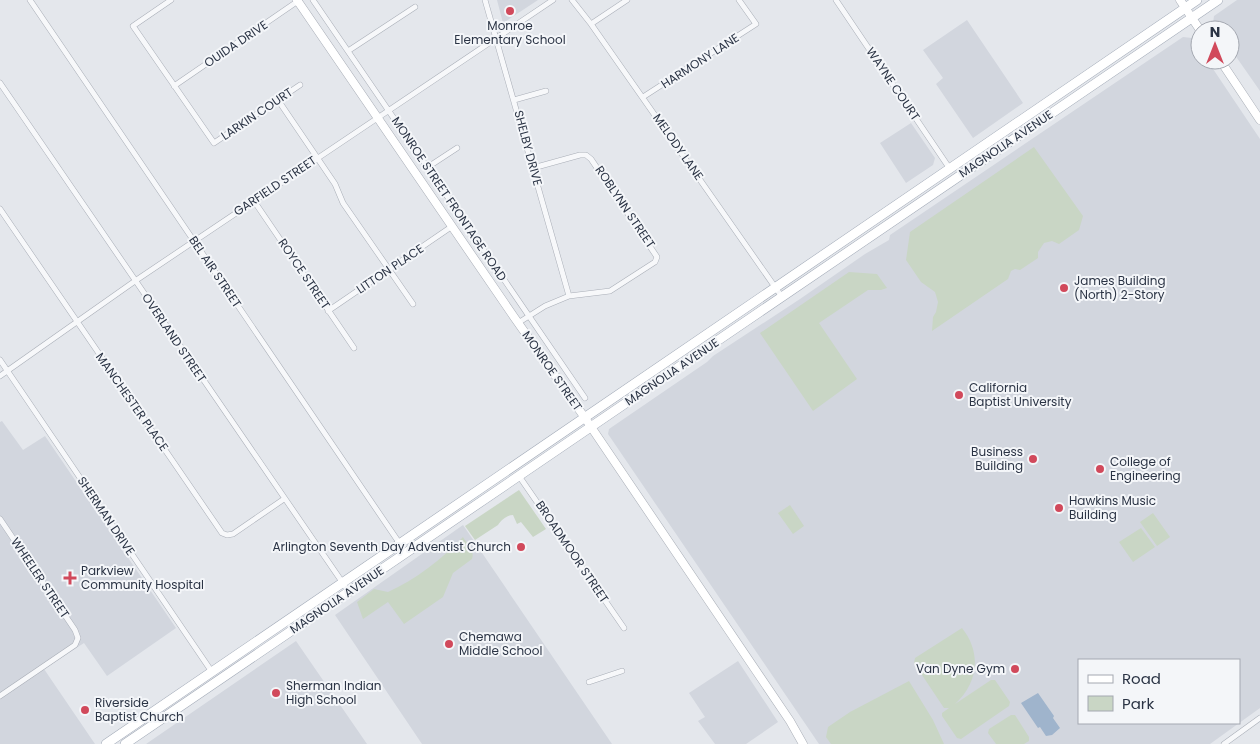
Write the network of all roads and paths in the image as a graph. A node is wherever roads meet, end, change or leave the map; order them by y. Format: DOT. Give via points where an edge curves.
graph roads {
  1 [pos="30,0"];
  2 [pos="171,0"];
  3 [pos="313,0"];
  4 [pos="485,0"];
  5 [pos="553,0"];
  6 [pos="572,0"];
  7 [pos="628,0"];
  8 [pos="739,0"];
  9 [pos="836,0"];
  10 [pos="1180,0"];
  11 [pos="1197,0"];
  12 [pos="1218,0"];
  13 [pos="298,1"];
  14 [pos="414,7"];
  15 [pos="1186,8"];
  16 [pos="1192,18"];
  17 [pos="592,24"];
  18 [pos="496,37"];
  19 [pos="348,52"];
  20 [pos="1227,70"];
  21 [pos="0,83"];
  22 [pos="300,84"];
  23 [pos="174,86"];
  24 [pos="546,91"];
  25 [pos="643,97"];
  26 [pos="278,100"];
  27 [pos="514,100"];
  28 [pos="388,110"];
  29 [pos="378,116"];
  30 [pos="1260,120"];
  31 [pos="457,148"];
  32 [pos="317,158"];
  33 [pos="428,167"];
  34 [pos="533,168"];
  35 [pos="950,168"];
  36 [pos="957,178"];
  37 [pos="254,201"];
  38 [pos="0,209"];
  39 [pos="451,227"];
  40 [pos="194,242"];
  41 [pos="389,269"];
  42 [pos="135,281"];
  43 [pos="776,287"];
  44 [pos="569,296"];
  45 [pos="782,297"];
  46 [pos="413,304"];
  47 [pos="328,311"];
  48 [pos="529,316"];
  49 [pos="77,322"];
  50 [pos="518,323"];
  51 [pos="354,348"];
  52 [pos="0,360"];
  53 [pos="7,370"];
  54 [pos="0,376"];
  55 [pos="585,398"];
  56 [pos="585,418"];
  57 [pos="591,427"];
  58 [pos="520,476"];
  59 [pos="284,499"];
  60 [pos="0,519"];
  61 [pos="400,544"];
  62 [pos="342,583"];
  63 [pos="349,592"];
  64 [pos="624,628"];
  65 [pos="212,672"];
  66 [pos="622,672"];
  67 [pos="589,682"];
  68 [pos="0,696"];
  69 [pos="1260,718"];
  70 [pos="139,722"];
  71 [pos="144,731"];
  72 [pos="106,744"];
  73 [pos="125,744"];
  74 [pos="803,744"];
  75 [pos="1224,744"];
  1 -- 40 [label="street, BEL AIR STREET"];
  2 -- 23 [label="street" via="133,26"];
  3 -- 19 [label="street, MONROE STREET FRONTAGE ROAD"];
  4 -- 18 [label="street, SHELBY DRIVE"];
  5 -- 18 [label="street, GARFIELD STREET"];
  6 -- 17 [label="street, MELODY LANE"];
  7 -- 17 [label="street"];
  8 -- 25 [label="street, HARMONY LANE" via="756,24"];
  9 -- 35 [label="street, WAYNE COURT"];
  10 -- 15 [label="main road"];
  11 -- 15 [label="main road, MAGNOLIA AVENUE"];
  12 -- 16 [label="main road, MAGNOLIA AVENUE"];
  13 -- 23 [label="street, OUIDA DRIVE"];
  13 -- 29 [label="main road, MONROE STREET"];
  14 -- 19 [label="street"];
  15 -- 16 [label="main road"];
  15 -- 35 [label="main road, MAGNOLIA AVENUE"];
  16 -- 36 [label="main road, MAGNOLIA AVENUE"];
  17 -- 25 [label="street, MELODY LANE"];
  18 -- 27 [label="street, SHELBY DRIVE"];
  18 -- 28 [label="street, GARFIELD STREET"];
  19 -- 28 [label="street, MONROE STREET FRONTAGE ROAD"];
  20 -- 30 [label="main road"];
  21 -- 42 [label="street, OVERLAND STREET"];
  22 -- 26 [label="street, LARKIN COURT"];
  23 -- 26 [label="street, LARKIN COURT" via="214,144"];
  24 -- 27 [label="street"];
  25 -- 43 [label="street, MELODY LANE"];
  26 -- 32 [label="street"];
  27 -- 34 [label="street, SHELBY DRIVE"];
  28 -- 29 [label="street, GARFIELD STREET"];
  28 -- 33 [label="street, MONROE STREET FRONTAGE ROAD"];
  29 -- 32 [label="street, GARFIELD STREET"];
  29 -- 39 [label="main road, MONROE STREET"];
  31 -- 33 [label="street"];
  32 -- 37 [label="street, GARFIELD STREET"];
  32 -- 41 [label="street"];
  33 -- 48 [label="street, MONROE STREET FRONTAGE ROAD"];
  34 -- 44 [label="street, SHELBY DRIVE"];
  34 -- 44 [label="street, ROBLYNN STREET" via="586,155 658,257 610,291"];
  35 -- 36 [label="main road"];
  35 -- 43 [label="main road, MAGNOLIA AVENUE"];
  36 -- 45 [label="main road, MAGNOLIA AVENUE"];
  37 -- 40 [label="street, GARFIELD STREET"];
  37 -- 47 [label="street, ROYCE STREET"];
  38 -- 49 [label="street, MANCHESTER PLACE"];
  39 -- 41 [label="street, LITTON PLACE"];
  39 -- 50 [label="main road, MONROE STREET"];
  40 -- 42 [label="street, GARFIELD STREET"];
  40 -- 61 [label="street, BEL AIR STREET"];
  41 -- 46 [label="street"];
  41 -- 47 [label="street, LITTON PLACE"];
  42 -- 49 [label="street, GARFIELD STREET"];
  42 -- 59 [label="street, OVERLAND STREET"];
  43 -- 45 [label="street, MELODY LANE"];
  43 -- 56 [label="main road, MAGNOLIA AVENUE"];
  44 -- 48 [label="street"];
  45 -- 57 [label="main road, MAGNOLIA AVENUE"];
  47 -- 51 [label="street, ROYCE STREET"];
  48 -- 50 [label="street"];
  48 -- 55 [label="street, MONROE STREET FRONTAGE ROAD"];
  49 -- 53 [label="street, GARFIELD STREET"];
  49 -- 59 [label="street, MANCHESTER PLACE" via="222,533 227,536 233,534"];
  50 -- 56 [label="main road, MONROE STREET"];
  52 -- 53 [label="street, SHERMAN DRIVE"];
  53 -- 54 [label="street, GARFIELD STREET"];
  53 -- 65 [label="street, SHERMAN DRIVE"];
  56 -- 57 [label="main road, MONROE STREET"];
  56 -- 61 [label="main road, MAGNOLIA AVENUE"];
  57 -- 58 [label="main road, MAGNOLIA AVENUE"];
  57 -- 74 [label="main road, MONROE STREET"];
  58 -- 63 [label="main road, MAGNOLIA AVENUE"];
  58 -- 64 [label="street, BROADMOOR STREET"];
  59 -- 62 [label="street, OVERLAND STREET"];
  60 -- 68 [label="street, WHEELER STREET" via="78,638 75,644"];
  61 -- 62 [label="main road, MAGNOLIA AVENUE"];
  62 -- 63 [label="street, OVERLAND STREET"];
  62 -- 65 [label="main road, MAGNOLIA AVENUE"];
  63 -- 71 [label="main road, MAGNOLIA AVENUE"];
  65 -- 70 [label="main road, MAGNOLIA AVENUE"];
  66 -- 67 [label="street"];
  69 -- 75 [label="street"];
  70 -- 71 [label="main road"];
  70 -- 72 [label="main road, MAGNOLIA AVENUE"];
  71 -- 73 [label="main road, MAGNOLIA AVENUE"];
}
